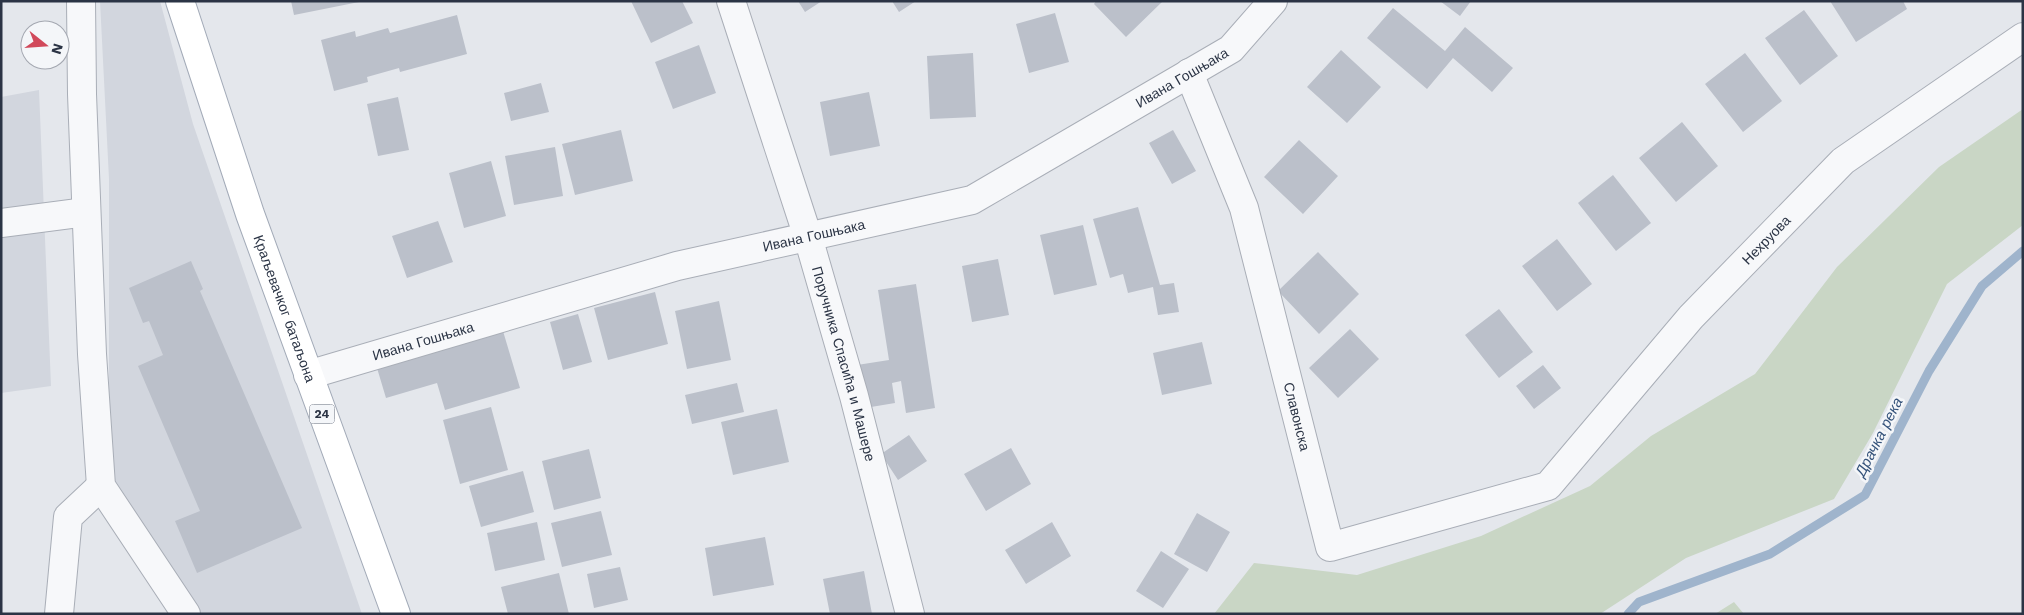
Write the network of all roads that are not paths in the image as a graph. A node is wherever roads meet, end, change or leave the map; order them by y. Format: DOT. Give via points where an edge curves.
graph roads {
  1 [pos="81,1"];
  2 [pos="180,1"];
  3 [pos="731,1"];
  4 [pos="1273,1"];
  5 [pos="2023,37"];
  6 [pos="1189,73"];
  7 [pos="86,212"];
  8 [pos="1,223"];
  9 [pos="808,237"];
  10 [pos="308,375"];
  11 [pos="101,486"];
  12 [pos="1548,486"];
  13 [pos="59,614"];
  14 [pos="186,614"];
  15 [pos="396,614"];
  16 [pos="910,614"];
  1 -- 7 [label="street"];
  2 -- 10 [label="main road, Краљевачког батаљона / 24" via="247,206"];
  3 -- 9 [label="street, Поручника Спасића и Машере"];
  4 -- 6 [label="street, Ивана Гошњака" via="1230,48"];
  5 -- 12 [label="street, Нехруова" via="1843,161 1691,317"];
  6 -- 9 [label="street, Ивана Гошњака" via="972,200"];
  6 -- 12 [label="street, Славонска" via="1244,208 1330,548"];
  7 -- 8 [label="street"];
  7 -- 11 [label="street"];
  9 -- 10 [label="street, Ивана Гошњака" via="677,266"];
  9 -- 16 [label="street, Поручника Спасића и Машере" via="854,396"];
  10 -- 15 [label="main road, Краљевачког батаљона / 24"];
  11 -- 13 [label="street" via="68,517"];
  11 -- 14 [label="street"];
}
